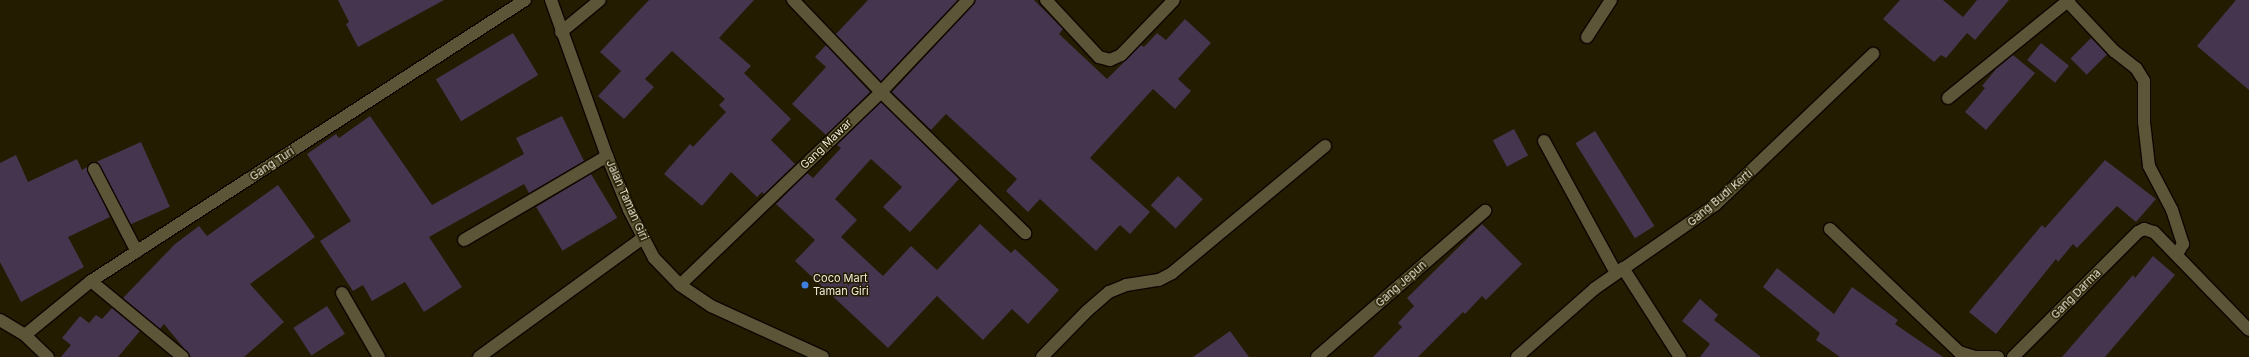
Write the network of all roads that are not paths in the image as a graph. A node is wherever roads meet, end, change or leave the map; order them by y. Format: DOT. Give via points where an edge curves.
graph roads {
  1 [pos="525,0"];
  2 [pos="551,0"];
  3 [pos="600,0"];
  4 [pos="793,0"];
  5 [pos="968,0"];
  6 [pos="1046,0"];
  7 [pos="1174,0"];
  8 [pos="1611,0"];
  9 [pos="2068,1"];
  10 [pos="561,32"];
  11 [pos="1587,37"];
  12 [pos="1873,54"];
  13 [pos="881,92"];
  14 [pos="1948,98"];
  15 [pos="1544,141"];
  16 [pos="1324,146"];
  17 [pos="607,156"];
  18 [pos="94,169"];
  19 [pos="1484,211"];
  20 [pos="1830,229"];
  21 [pos="1025,233"];
  22 [pos="642,238"];
  23 [pos="464,240"];
  24 [pos="137,252"];
  25 [pos="2177,254"];
  26 [pos="1620,271"];
  27 [pos="91,281"];
  28 [pos="680,285"];
  29 [pos="342,293"];
  30 [pos="0,320"];
  31 [pos="2249,330"];
  32 [pos="25,335"];
  33 [pos="48,357"];
  34 [pos="183,357"];
  35 [pos="379,357"];
  36 [pos="479,357"];
  37 [pos="823,357"];
  38 [pos="1042,357"];
  39 [pos="1317,357"];
  40 [pos="1517,357"];
  41 [pos="1680,357"];
  42 [pos="1998,357"];
  43 [pos="2013,357"];
  1 -- 24 [label="street, Gang Turi"];
  2 -- 10 [label="street, Jalan Taman Giri"];
  3 -- 10 [label="street"];
  4 -- 13 [label="street"];
  5 -- 13 [label="street, Gang Mawar"];
  6 -- 7 [label="street" via="1099,57 1110,60 1121,56"];
  8 -- 11 [label="street"];
  9 -- 14 [label="street"];
  9 -- 25 [label="street" via="2114,51 2136,68 2144,81 2144,122 2149,166 2172,210 2182,244"];
  10 -- 17 [label="street, Jalan Taman Giri"];
  12 -- 26 [label="street, Gang Budi Kerti" via="1700,218"];
  13 -- 21 [label="street"];
  13 -- 28 [label="street, Gang Mawar"];
  15 -- 26 [label="street"];
  16 -- 38 [label="street" via="1172,273 1159,280 1126,285 1109,292"];
  17 -- 22 [label="street, Jalan Taman Giri"];
  17 -- 23 [label="street"];
  18 -- 24 [label="street"];
  19 -- 39 [label="street, Gang Jepun"];
  20 -- 42 [label="street" via="1959,352 1975,357"];
  22 -- 28 [label="street, Jalan Taman Giri" via="654,258"];
  22 -- 36 [label="street"];
  24 -- 27 [label="street, Gang Turi"];
  25 -- 31 [label="street"];
  25 -- 43 [label="street, Gang Darma" via="2154,232 2144,229 2138,232"];
  26 -- 40 [label="street, Gang Budi Kerti"];
  26 -- 41 [label="street"];
  27 -- 32 [label="street, Gang Turi"];
  27 -- 34 [label="street"];
  28 -- 37 [label="street, Jalan Taman Giri" via="711,306"];
  29 -- 35 [label="street"];
  30 -- 32 [label="street"];
  32 -- 33 [label="street"];
}
